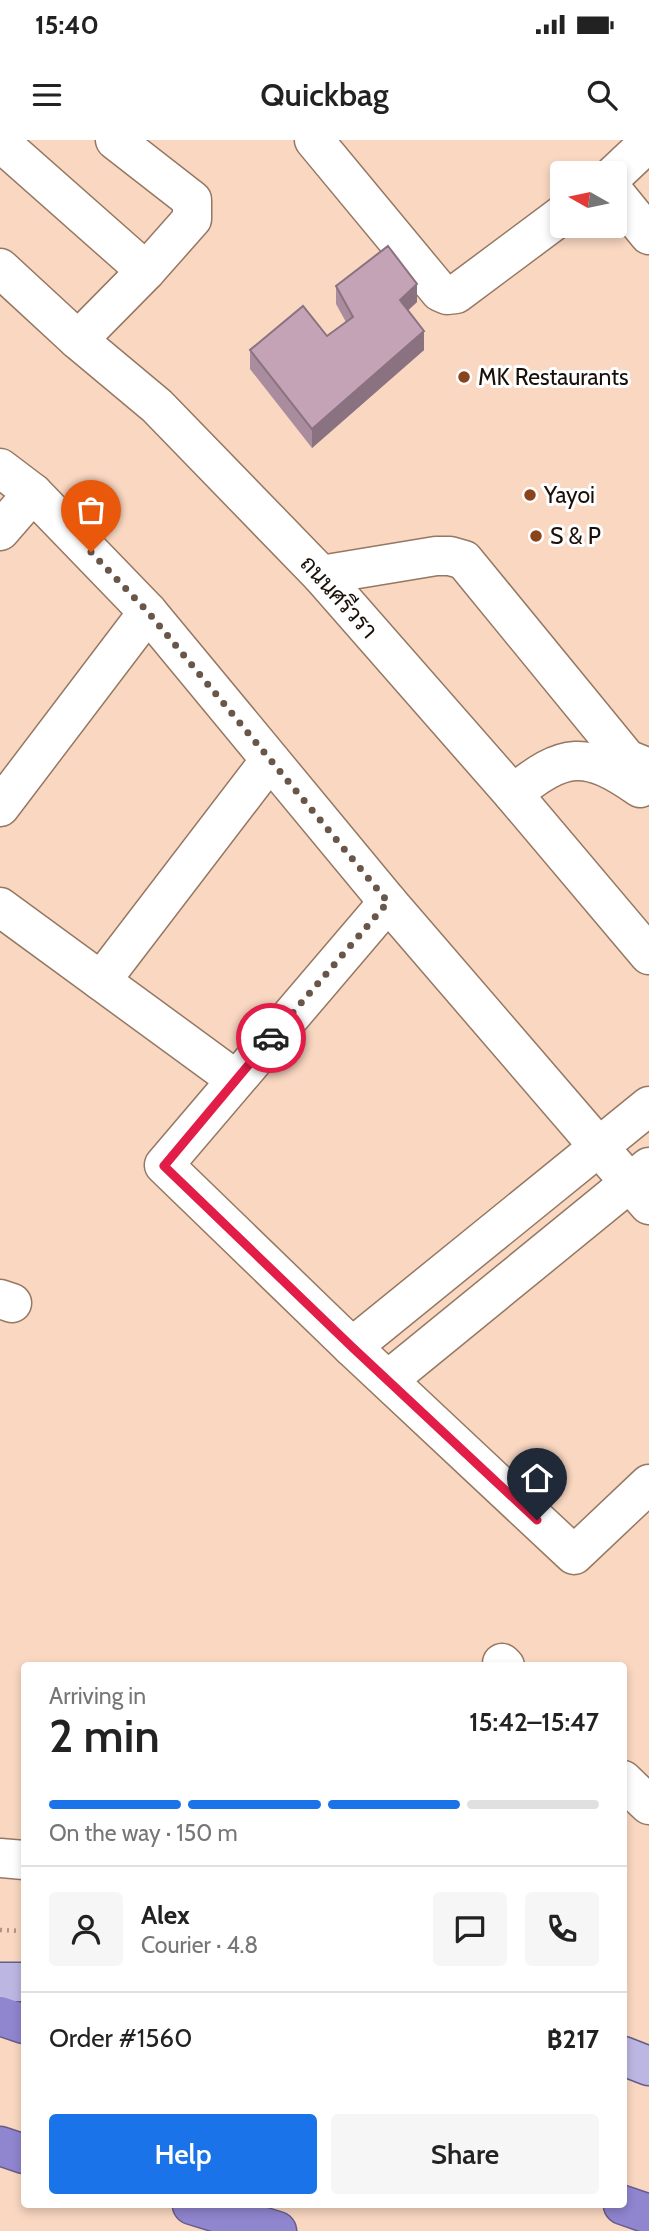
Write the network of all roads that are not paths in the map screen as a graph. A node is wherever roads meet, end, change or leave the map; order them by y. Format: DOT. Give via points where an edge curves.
graph roads {
  1 [pos="115,140"];
  2 [pos="314,140"];
  3 [pos="0,142"];
  4 [pos="649,142"];
  5 [pos="627,163"];
  6 [pos="627,208"];
  7 [pos="550,224"];
  8 [pos="649,235"];
  9 [pos="0,268"];
  10 [pos="146,271"];
  11 [pos="78,340"];
  12 [pos="0,468"];
  13 [pos="33,493"];
  14 [pos="0,531"];
  15 [pos="321,575"];
  16 [pos="148,612"];
  17 [pos="270,760"];
  18 [pos="649,768"];
  19 [pos="513,794"];
  20 [pos="649,795"];
  21 [pos="0,807"];
  22 [pos="388,902"];
  23 [pos="0,907"];
  24 [pos="649,955"];
  25 [pos="101,981"];
  26 [pos="235,1079"];
  27 [pos="649,1106"];
  28 [pos="599,1147"];
  29 [pos="643,1185"];
  30 [pos="352,1347"];
  31 [pos="388,1380"];
  32 [pos="649,1484"];
  33 [pos="627,1784"];
  34 [pos="649,1805"];
  35 [pos="0,1858"];
  36 [pos="21,1860"];
  37 [pos="0,1982"];
  38 [pos="21,1982"];
  39 [pos="0,2016"];
  40 [pos="21,2023"];
  41 [pos="627,2058"];
  42 [pos="649,2066"];
  43 [pos="0,2147"];
  44 [pos="21,2153"];
  45 [pos="627,2206"];
  46 [pos="202,2208"];
  47 [pos="649,2214"];
  48 [pos="277,2231"];
  1 -- 10 [label="street" via="192,200 192,219"];
  2 -- 7 [label="street" via="447,295 456,295"];
  3 -- 10 [label="street"];
  4 -- 5 [label="street"];
  6 -- 8 [label="street"];
  9 -- 11 [label="street, ถนนศรีวรา"];
  10 -- 11 [label="street"];
  11 -- 15 [label="street, ถนนศรีวรา" via="157,406"];
  12 -- 13 [label="street"];
  13 -- 14 [label="street"];
  13 -- 16 [label="street"];
  15 -- 18 [label="street" via="436,555 464,560 627,759"];
  15 -- 19 [label="street, ถนนศรีวรา"];
  16 -- 17 [label="street"];
  16 -- 21 [label="street"];
  17 -- 22 [label="street"];
  17 -- 25 [label="street"];
  19 -- 20 [label="street" via="541,771 566,762 593,761"];
  19 -- 24 [label="street, ถนนศรีวรา"];
  22 -- 26 [label="street"];
  22 -- 28 [label="street"];
  23 -- 25 [label="street"];
  25 -- 26 [label="street"];
  26 -- 30 [label="street" via="164,1166"];
  27 -- 28 [label="street"];
  28 -- 29 [label="street"];
  28 -- 30 [label="street"];
  29 -- 31 [label="street"];
  30 -- 31 [label="street"];
  31 -- 32 [label="street" via="574,1555"];
  33 -- 34 [label="street"];
  35 -- 36 [label="street"];
  37 -- 38 [label="main road"];
  39 -- 40 [label="highway"];
  41 -- 42 [label="main road"];
  43 -- 44 [label="highway"];
  45 -- 47 [label="highway"];
  46 -- 48 [label="highway"];
}
